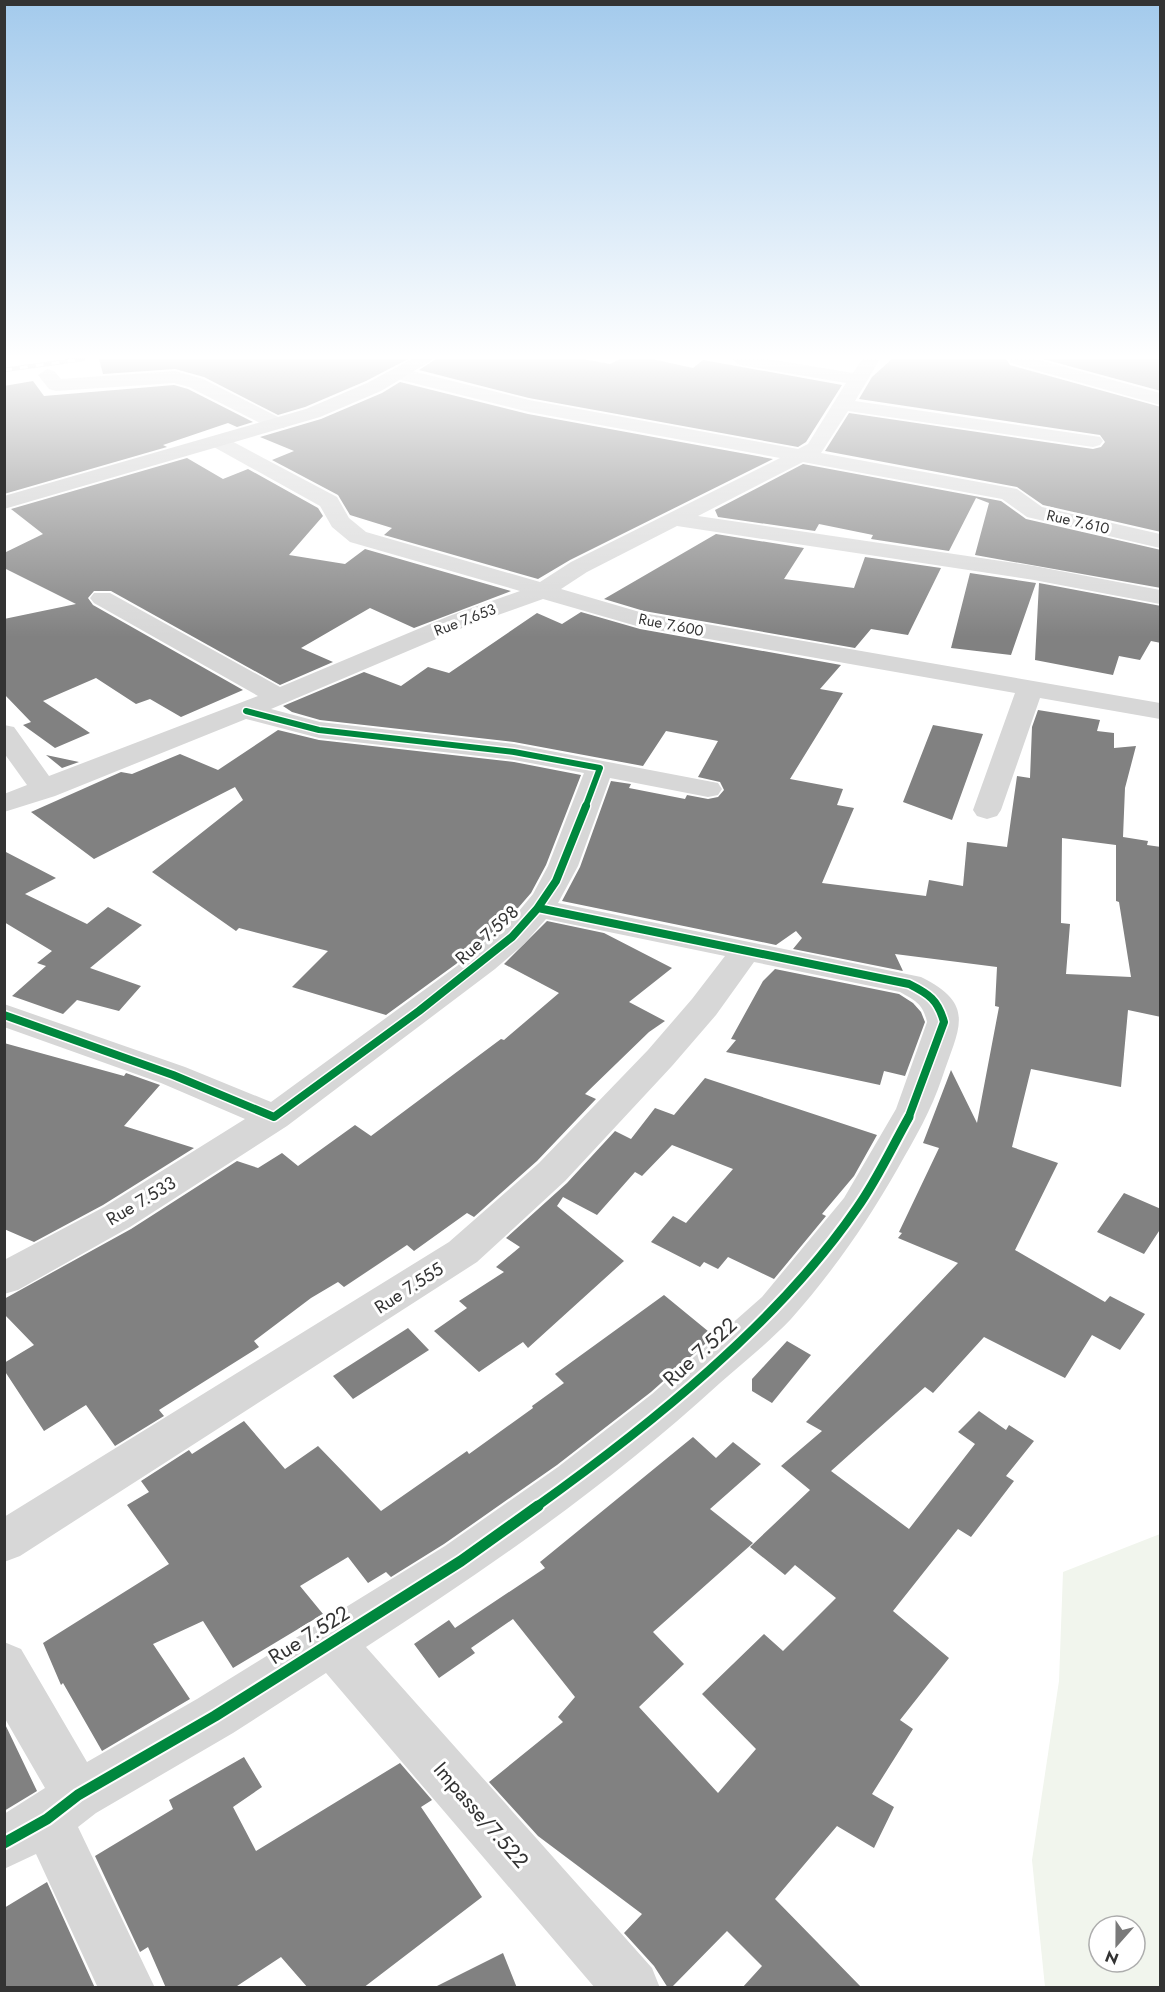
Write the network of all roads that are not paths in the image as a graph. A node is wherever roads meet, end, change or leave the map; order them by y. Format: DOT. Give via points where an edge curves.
graph roads {
  1 [pos="184,452"];
  2 [pos="237,452"];
  3 [pos="792,452"];
  4 [pos="807,452"];
  5 [pos="804,454"];
  6 [pos="4,504"];
  7 [pos="672,519"];
  8 [pos="1161,540"];
  9 [pos="542,591"];
  10 [pos="1161,597"];
  11 [pos="102,598"];
  12 [pos="1030,689"];
  13 [pos="279,697"];
  14 [pos="246,711"];
  15 [pos="1161,711"];
  16 [pos="4,733"];
  17 [pos="600,768"];
  18 [pos="708,789"];
  19 [pos="45,790"];
  20 [pos="4,804"];
  21 [pos="987,810"];
  22 [pos="538,908"];
  23 [pos="746,952"];
  24 [pos="4,1015"];
  25 [pos="274,1117"];
  26 [pos="11,1267"];
  27 [pos="4,1542"];
  28 [pos="330,1642"];
  29 [pos="4,1665"];
  30 [pos="43,1819"];
  31 [pos="127,1988"];
  32 [pos="632,1988"];
  1 -- 6 [label="main road"];
  2 -- 9 [label="street, Rue 7.600" via="329,502 340,522 358,537"];
  3 -- 5 [label="street, Rue 7.610"];
  4 -- 5 [label="street, Rue 7.653"];
  5 -- 7 [label="street, Rue 7.653"];
  5 -- 8 [label="street, Rue 7.610" via="1009,494 1035,512"];
  7 -- 9 [label="street, Rue 7.653" via="579,567"];
  7 -- 10 [label="street" via="1034,573"];
  9 -- 12 [label="street, Rue 7.600" via="640,620"];
  9 -- 13 [label="street, Rue 7.653" via="458,621"];
  11 -- 13 [label="street"];
  12 -- 15 [label="street, Rue 7.600"];
  12 -- 21 [label="street"];
  13 -- 14 [label="street, Rue 7.653"];
  14 -- 17 [label="street" via="319,730 514,752"];
  14 -- 19 [label="street, Rue 7.653"];
  16 -- 19 [label="street"];
  17 -- 18 [label="street"];
  17 -- 22 [label="street, Rue 7.598" via="556,879"];
  19 -- 20 [label="street, Rue 7.653"];
  22 -- 23 [label="street, Rue 7.522"];
  22 -- 25 [label="street, Rue 7.598" via="513,937 479,965"];
  23 -- 27 [label="street, Rue 7.555" via="660,1058 552,1172 463,1252"];
  23 -- 28 [label="street, Rue 7.522" via="909,984 931,995 940,1006 944,1022 914,1109 858,1208 777,1308 666,1406 574,1480 461,1561"];
  24 -- 25 [label="street" via="163,1071"];
  25 -- 26 [label="street, Rue 7.533" via="117,1217"];
  28 -- 30 [label="street, Rue 7.522" via="216,1716"];
  28 -- 32 [label="street, Impasse/7.522"];
  29 -- 30 [label="street" via="13,1685"];
  30 -- 31 [label="street"];
}
